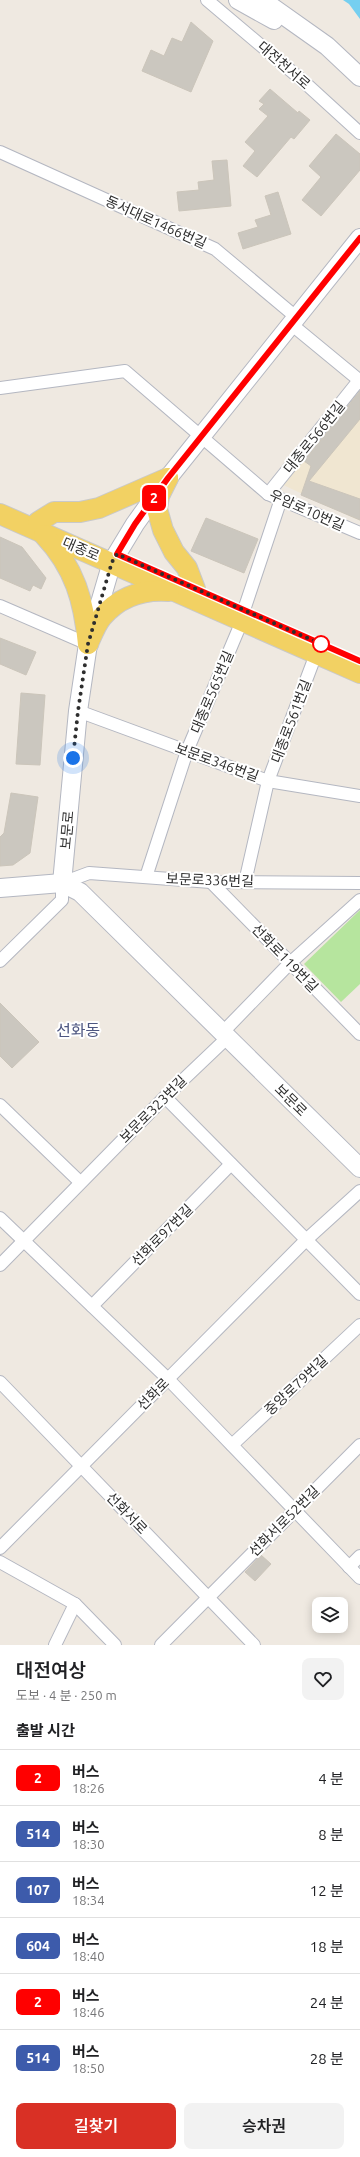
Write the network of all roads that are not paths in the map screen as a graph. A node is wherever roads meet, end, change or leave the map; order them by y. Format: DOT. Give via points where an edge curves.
graph roads {
  1 [pos="206,0"];
  2 [pos="238,0"];
  3 [pos="262,0"];
  4 [pos="327,46"];
  5 [pos="360,77"];
  6 [pos="360,133"];
  7 [pos="0,152"];
  8 [pos="360,238"];
  9 [pos="294,320"];
  10 [pos="360,380"];
  11 [pos="0,388"];
  12 [pos="201,436"];
  13 [pos="168,478"];
  14 [pos="268,494"];
  15 [pos="281,499"];
  16 [pos="0,506"];
  17 [pos="0,514"];
  18 [pos="39,527"];
  19 [pos="360,533"];
  20 [pos="114,558"];
  21 [pos="186,590"];
  22 [pos="0,606"];
  23 [pos="243,615"];
  24 [pos="88,644"];
  25 [pos="316,654"];
  26 [pos="360,661"];
  27 [pos="360,673"];
  28 [pos="78,711"];
  29 [pos="187,751"];
  30 [pos="268,781"];
  31 [pos="360,796"];
  32 [pos="146,878"];
  33 [pos="211,882"];
  34 [pos="245,882"];
  35 [pos="62,883"];
  36 [pos="360,883"];
  37 [pos="0,888"];
  38 [pos="360,900"];
  39 [pos="0,961"];
  40 [pos="290,963"];
  41 [pos="360,1034"];
  42 [pos="225,1035"];
  43 [pos="165,1097"];
  44 [pos="0,1105"];
  45 [pos="231,1164"];
  46 [pos="360,1168"];
  47 [pos="80,1182"];
  48 [pos="360,1191"];
  49 [pos="0,1218"];
  50 [pos="306,1240"];
  51 [pos="23,1241"];
  52 [pos="0,1265"];
  53 [pos="360,1294"];
  54 [pos="92,1306"];
  55 [pos="360,1325"];
  56 [pos="168,1379"];
  57 [pos="0,1382"];
  58 [pos="232,1445"];
  59 [pos="360,1445"];
  60 [pos="81,1465"];
  61 [pos="295,1510"];
  62 [pos="0,1548"];
  63 [pos="360,1556"];
  64 [pos="0,1562"];
  65 [pos="349,1567"];
  66 [pos="360,1578"];
  67 [pos="208,1597"];
  68 [pos="75,1604"];
  69 [pos="55,1645"];
  70 [pos="115,1645"];
  71 [pos="160,1645"];
  72 [pos="254,1645"];
  1 -- 6 [label="street, 대전천서로" via="291,70"];
  2 -- 4 [label="main road"];
  3 -- 4 [label="main road"];
  4 -- 5 [label="main road"];
  7 -- 9 [label="street, 동서대로1466번길" via="215,249"];
  8 -- 9 [label="main road, 보문로"];
  9 -- 10 [label="street, 동서대로1466번길"];
  9 -- 12 [label="main road, 보문로"];
  10 -- 14 [label="street, 대종로566번길"];
  11 -- 12 [label="street, 우암로10번길" via="125,371"];
  12 -- 13 [label="main road, 보문로"];
  12 -- 14 [label="street, 우암로10번길"];
  13 -- 18 [label="main road" via="100,508 80,512 54,512"];
  13 -- 20 [label="main road, 보문로"];
  13 -- 21 [label="main road" via="159,496 157,509 163,530 174,552 187,568"];
  14 -- 15 [label="street, 우암로10번길"];
  15 -- 19 [label="street, 우암로10번길"];
  15 -- 23 [label="street"];
  16 -- 18 [label="main road, 대종로"];
  17 -- 18 [label="main road, 대종로"];
  18 -- 20 [label="main road, 대종로"];
  18 -- 24 [label="main road" via="62,557 78,586 85,614"];
  20 -- 21 [label="main road, 대종로"];
  20 -- 24 [label="main road, 보문로"];
  21 -- 23 [label="main road, 대종로"];
  21 -- 24 [label="main road" via="140,592 119,601 102,617"];
  22 -- 24 [label="street"];
  23 -- 25 [label="main road, 대종로"];
  23 -- 26 [label="main road, 대종로"];
  23 -- 29 [label="street, 대종로565번길"];
  24 -- 28 [label="main road, 보문로"];
  25 -- 27 [label="main road, 대종로"];
  25 -- 30 [label="street, 대종로561번길"];
  28 -- 29 [label="street, 보문로346번길"];
  28 -- 35 [label="main road, 보문로"];
  29 -- 30 [label="street, 보문로346번길"];
  29 -- 32 [label="street, 대종로565번길"];
  30 -- 31 [label="street, 보문로346번길"];
  30 -- 34 [label="street, 대종로561번길"];
  32 -- 33 [label="street, 보문로336번길"];
  32 -- 35 [label="street, 보문로336번길" via="89,873"];
  33 -- 34 [label="street, 보문로336번길"];
  33 -- 40 [label="street, 선화로119번길"];
  34 -- 36 [label="street, 보문로336번길"];
  35 -- 37 [label="main road"];
  35 -- 39 [label="street" via="62,900"];
  35 -- 42 [label="main road, 보문로" via="80,892"];
  38 -- 40 [label="street"];
  40 -- 41 [label="street, 선화로119번길"];
  40 -- 42 [label="street"];
  42 -- 43 [label="street, 보문로323번길"];
  42 -- 46 [label="main road, 보문로"];
  43 -- 45 [label="street"];
  43 -- 47 [label="street, 보문로323번길"];
  44 -- 47 [label="street"];
  45 -- 50 [label="street"];
  45 -- 54 [label="street, 선화로97번길"];
  47 -- 51 [label="street, 보문로323번길"];
  48 -- 50 [label="street, 선화로"];
  49 -- 51 [label="street"];
  50 -- 53 [label="street"];
  50 -- 56 [label="street, 선화로"];
  51 -- 52 [label="street, 보문로323번길"];
  51 -- 54 [label="street"];
  54 -- 56 [label="street"];
  55 -- 58 [label="street, 중앙로79번길"];
  56 -- 58 [label="street"];
  56 -- 60 [label="street, 선화로"];
  57 -- 60 [label="street, 선화서로"];
  58 -- 61 [label="street"];
  59 -- 61 [label="street, 선화서로52번길"];
  60 -- 62 [label="street, 선화로"];
  60 -- 67 [label="street, 선화서로"];
  61 -- 65 [label="street"];
  61 -- 67 [label="street, 선화서로52번길"];
  63 -- 65 [label="street"];
  64 -- 68 [label="street"];
  65 -- 66 [label="street"];
  67 -- 71 [label="street, 선화서로52번길"];
  67 -- 72 [label="street, 선화서로"];
  68 -- 69 [label="street"];
  68 -- 70 [label="street"];
}
